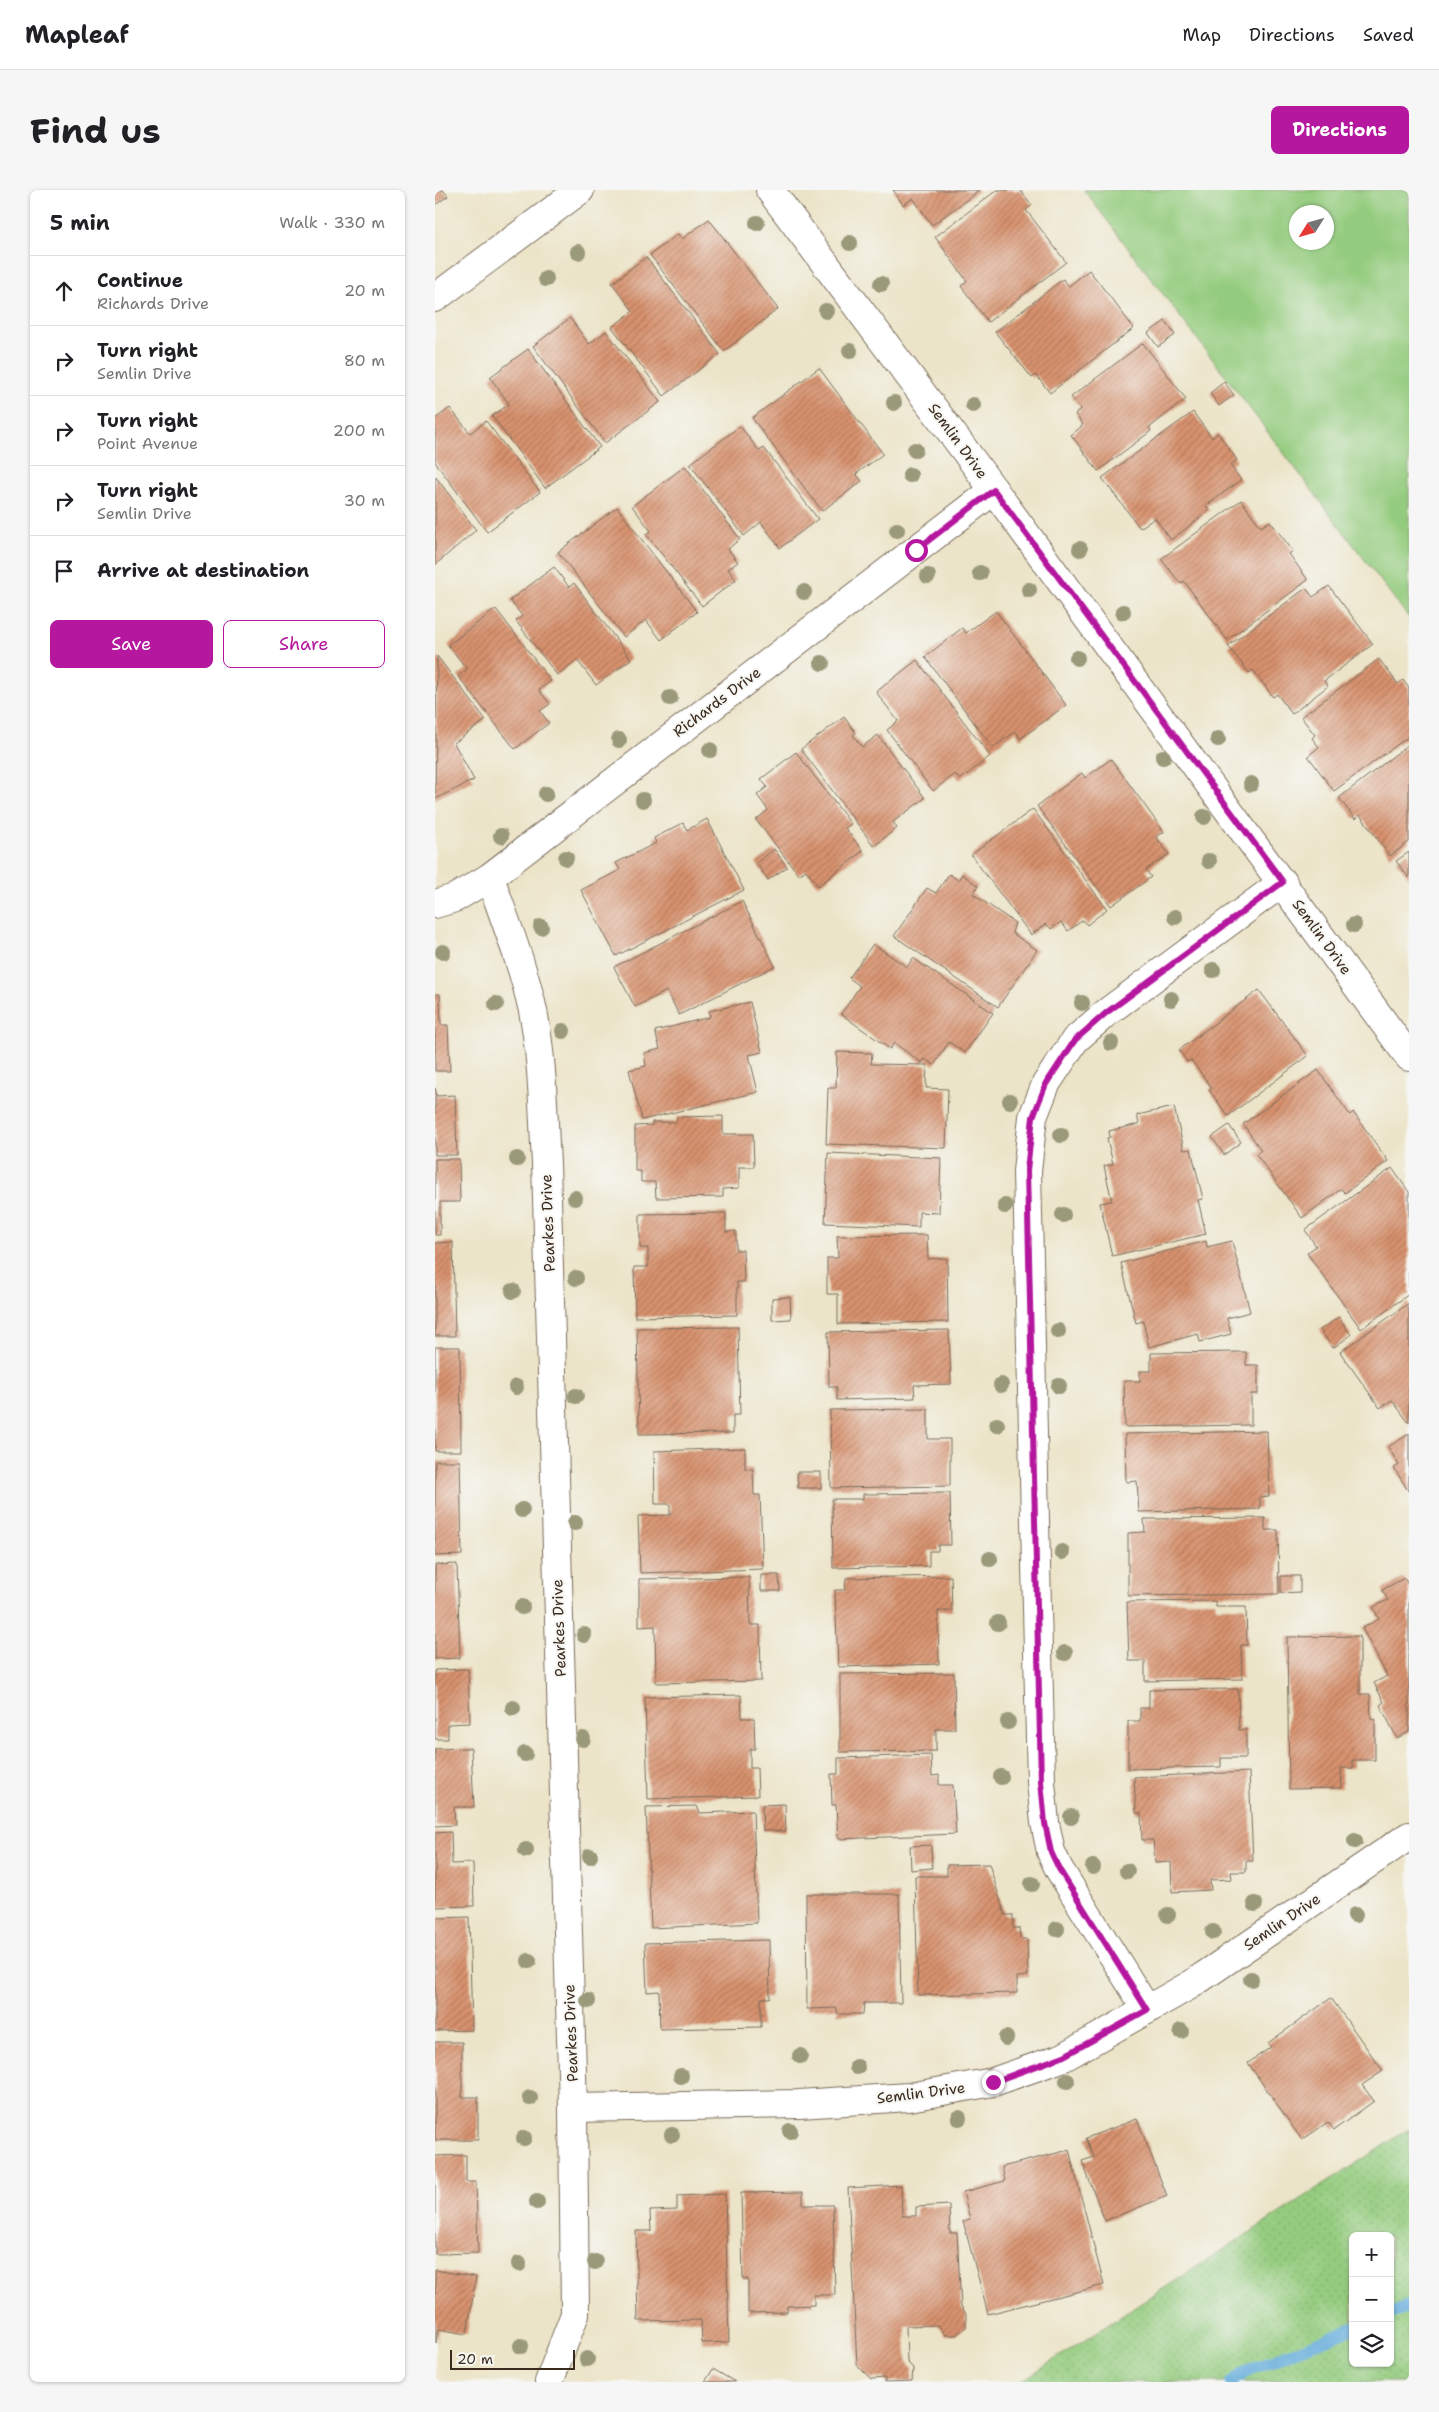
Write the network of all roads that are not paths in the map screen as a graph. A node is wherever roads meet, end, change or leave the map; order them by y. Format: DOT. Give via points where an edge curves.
graph roads {
  1 [pos="580,190"];
  2 [pos="770,190"];
  3 [pos="435,298"];
  4 [pos="994,490"];
  5 [pos="490,877"];
  6 [pos="1283,882"];
  7 [pos="435,904"];
  8 [pos="1409,1057"];
  9 [pos="1409,1836"];
  10 [pos="1147,2010"];
  11 [pos="573,2108"];
  12 [pos="549,2382"];
  1 -- 3 [label="street"];
  2 -- 4 [label="street, Semlin Drive"];
  4 -- 5 [label="street, Richards Drive"];
  4 -- 6 [label="street, Semlin Drive"];
  5 -- 7 [label="street, Richards Drive" via="455,898"];
  5 -- 11 [label="street, Pearkes Drive" via="519,959 533,1011 541,1070"];
  6 -- 8 [label="street, Semlin Drive"];
  6 -- 10 [label="street" via="1106,1013 1075,1040 1046,1084 1033,1117 1027,1170 1038,1699 1045,1823 1051,1852 1059,1869"];
  9 -- 10 [label="street, Semlin Drive" via="1200,1978"];
  10 -- 11 [label="street, Semlin Drive" via="1064,2056 993,2082 909,2097 799,2104"];
  11 -- 12 [label="street, Pearkes Drive" via="575,2314"];
}
